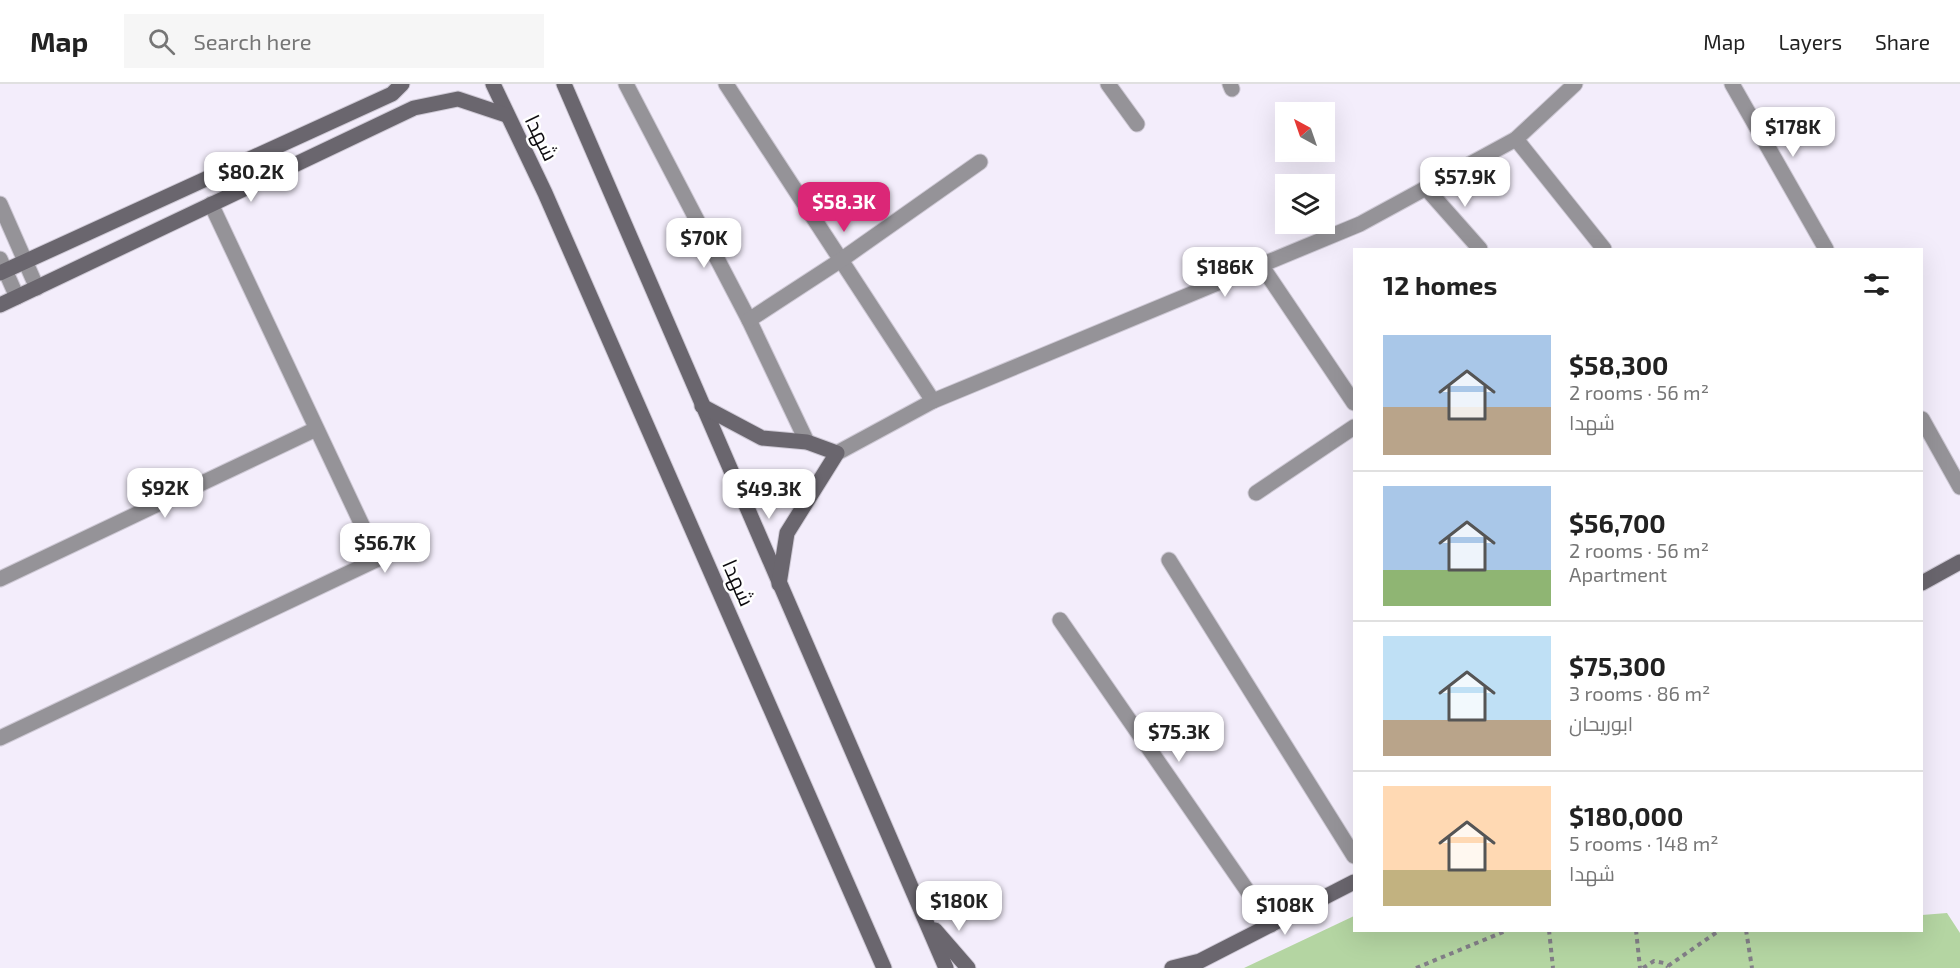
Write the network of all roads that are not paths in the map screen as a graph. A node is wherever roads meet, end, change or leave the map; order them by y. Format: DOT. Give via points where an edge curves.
graph roads {
  1 [pos="402,84"];
  2 [pos="493,84"];
  3 [pos="627,84"];
  4 [pos="726,84"];
  5 [pos="1108,84"];
  6 [pos="1575,84"];
  7 [pos="1732,84"];
  8 [pos="567,85"];
  9 [pos="506,115"];
  10 [pos="1137,124"];
  11 [pos="1516,139"];
  12 [pos="980,162"];
  13 [pos="227,170"];
  14 [pos="1426,188"];
  15 [pos="238,191"];
  16 [pos="0,204"];
  17 [pos="211,204"];
  18 [pos="1479,248"];
  19 [pos="1603,248"];
  20 [pos="1825,248"];
  21 [pos="841,260"];
  22 [pos="27,261"];
  23 [pos="1261,265"];
  24 [pos="2,268"];
  25 [pos="38,288"];
  26 [pos="17,297"];
  27 [pos="0,305"];
  28 [pos="749,320"];
  29 [pos="933,401"];
  30 [pos="1353,403"];
  31 [pos="702,406"];
  32 [pos="1923,421"];
  33 [pos="1353,428"];
  34 [pos="316,429"];
  35 [pos="807,442"];
  36 [pos="837,453"];
  37 [pos="1960,487"];
  38 [pos="1256,493"];
  39 [pos="1169,560"];
  40 [pos="1960,562"];
  41 [pos="0,579"];
  42 [pos="1923,582"];
  43 [pos="779,584"];
  44 [pos="1060,620"];
  45 [pos="0,738"];
  46 [pos="1353,854"];
  47 [pos="1353,883"];
  48 [pos="925,918"];
  49 [pos="1271,925"];
  50 [pos="1196,964"];
  51 [pos="884,968"];
  52 [pos="946,968"];
  53 [pos="968,968"];
  54 [pos="1172,968"];
  1 -- 13 [label="main road" via="392,94"];
  2 -- 9 [label="main road, شهدا"];
  3 -- 28 [label="street"];
  4 -- 21 [label="street"];
  5 -- 10 [label="street"];
  6 -- 11 [label="street"];
  7 -- 20 [label="street"];
  8 -- 31 [label="main road, شهدا"];
  9 -- 15 [label="main road" via="458,99 414,108"];
  9 -- 51 [label="main road, شهدا" via="545,193"];
  11 -- 14 [label="street"];
  11 -- 19 [label="street"];
  12 -- 21 [label="street"];
  13 -- 15 [label="main road"];
  13 -- 22 [label="main road"];
  14 -- 18 [label="street"];
  14 -- 23 [label="street" via="1360,224"];
  15 -- 17 [label="main road"];
  16 -- 22 [label="street"];
  17 -- 25 [label="main road"];
  17 -- 34 [label="street"];
  21 -- 28 [label="street"];
  21 -- 29 [label="street"];
  22 -- 24 [label="main road"];
  22 -- 25 [label="street"];
  23 -- 29 [label="street"];
  23 -- 30 [label="street"];
  24 -- 26 [label="street"];
  25 -- 26 [label="main road"];
  26 -- 27 [label="main road"];
  28 -- 35 [label="street"];
  29 -- 36 [label="street"];
  31 -- 35 [label="main road" via="762,438"];
  31 -- 43 [label="main road, شهدا"];
  32 -- 37 [label="street"];
  33 -- 38 [label="street"];
  34 -- 41 [label="street"];
  34 -- 45 [label="street" via="378,559"];
  35 -- 36 [label="main road"];
  36 -- 43 [label="main road" via="787,533"];
  39 -- 46 [label="street"];
  40 -- 42 [label="main road"];
  43 -- 48 [label="main road, شهدا"];
  44 -- 49 [label="street"];
  47 -- 49 [label="main road"];
  48 -- 52 [label="main road, شهدا"];
  48 -- 53 [label="main road"];
  49 -- 50 [label="main road"];
  50 -- 54 [label="main road"];
}
